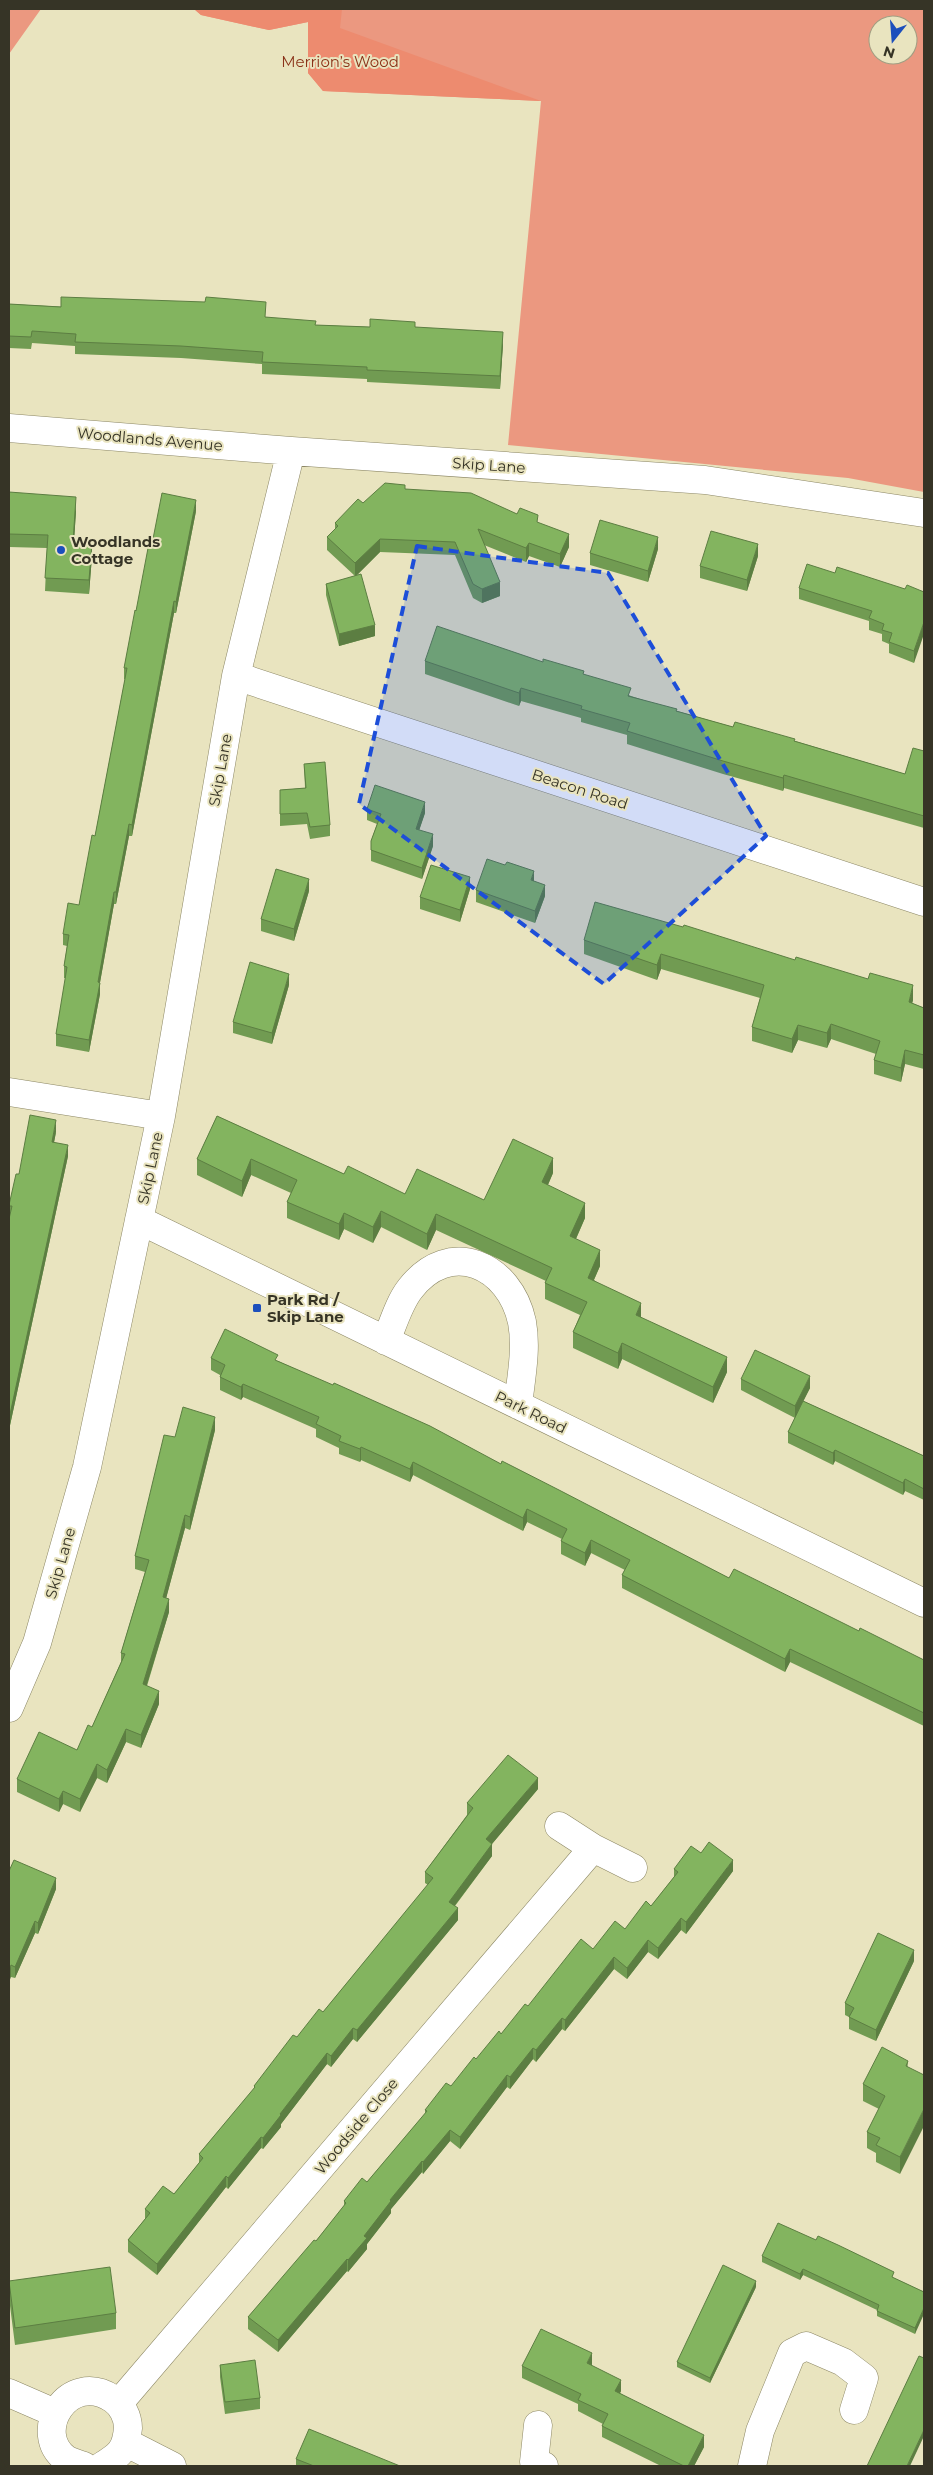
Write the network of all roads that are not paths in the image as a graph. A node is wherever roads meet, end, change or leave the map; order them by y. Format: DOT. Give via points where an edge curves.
graph roads {
  1 [pos="9,428"];
  2 [pos="291,450"];
  3 [pos="924,512"];
  4 [pos="236,676"];
  5 [pos="924,902"];
  6 [pos="9,1092"];
  7 [pos="160,1116"];
  8 [pos="139,1220"];
  9 [pos="386,1341"];
  10 [pos="518,1405"];
  11 [pos="924,1603"];
  12 [pos="9,1708"];
  13 [pos="559,1826"];
  14 [pos="593,1848"];
  15 [pos="633,1868"];
  16 [pos="9,2393"];
  17 [pos="119,2403"];
  18 [pos="854,2410"];
  19 [pos="55,2413"];
  20 [pos="538,2425"];
  21 [pos="127,2443"];
  22 [pos="70,2464"];
  23 [pos="102,2466"];
  24 [pos="172,2466"];
  25 [pos="544,2466"];
  26 [pos="752,2466"];
  1 -- 2 [label="street, Woodlands Avenue"];
  2 -- 3 [label="street, Skip Lane" via="705,480"];
  2 -- 4 [label="street, Skip Lane"];
  4 -- 5 [label="street, Beacon Road"];
  4 -- 7 [label="street, Skip Lane"];
  6 -- 7 [label="street"];
  7 -- 8 [label="street, Skip Lane"];
  8 -- 9 [label="street, Park Road"];
  8 -- 12 [label="street, Skip Lane" via="87,1467 37,1643"];
  9 -- 10 [label="street, Park Road"];
  9 -- 10 [label="street" via="410,1289 434,1266 452,1260 486,1269 512,1298 522,1321 523,1367"];
  10 -- 11 [label="street, Park Road"];
  13 -- 14 [label="street"];
  14 -- 15 [label="street"];
  14 -- 17 [label="street, Woodside Close"];
  16 -- 19 [label="street"];
  17 -- 19 [label="street" via="105,2393 90,2391 74,2394"];
  17 -- 21 [label="street" via="128,2421"];
  18 -- 26 [label="street" via="864,2378 843,2362 806,2346 792,2352 760,2431"];
  19 -- 22 [label="street" via="52,2428 56,2448"];
  20 -- 25 [label="street" via="534,2462"];
  21 -- 23 [label="street" via="118,2457"];
  21 -- 24 [label="street"];
}
